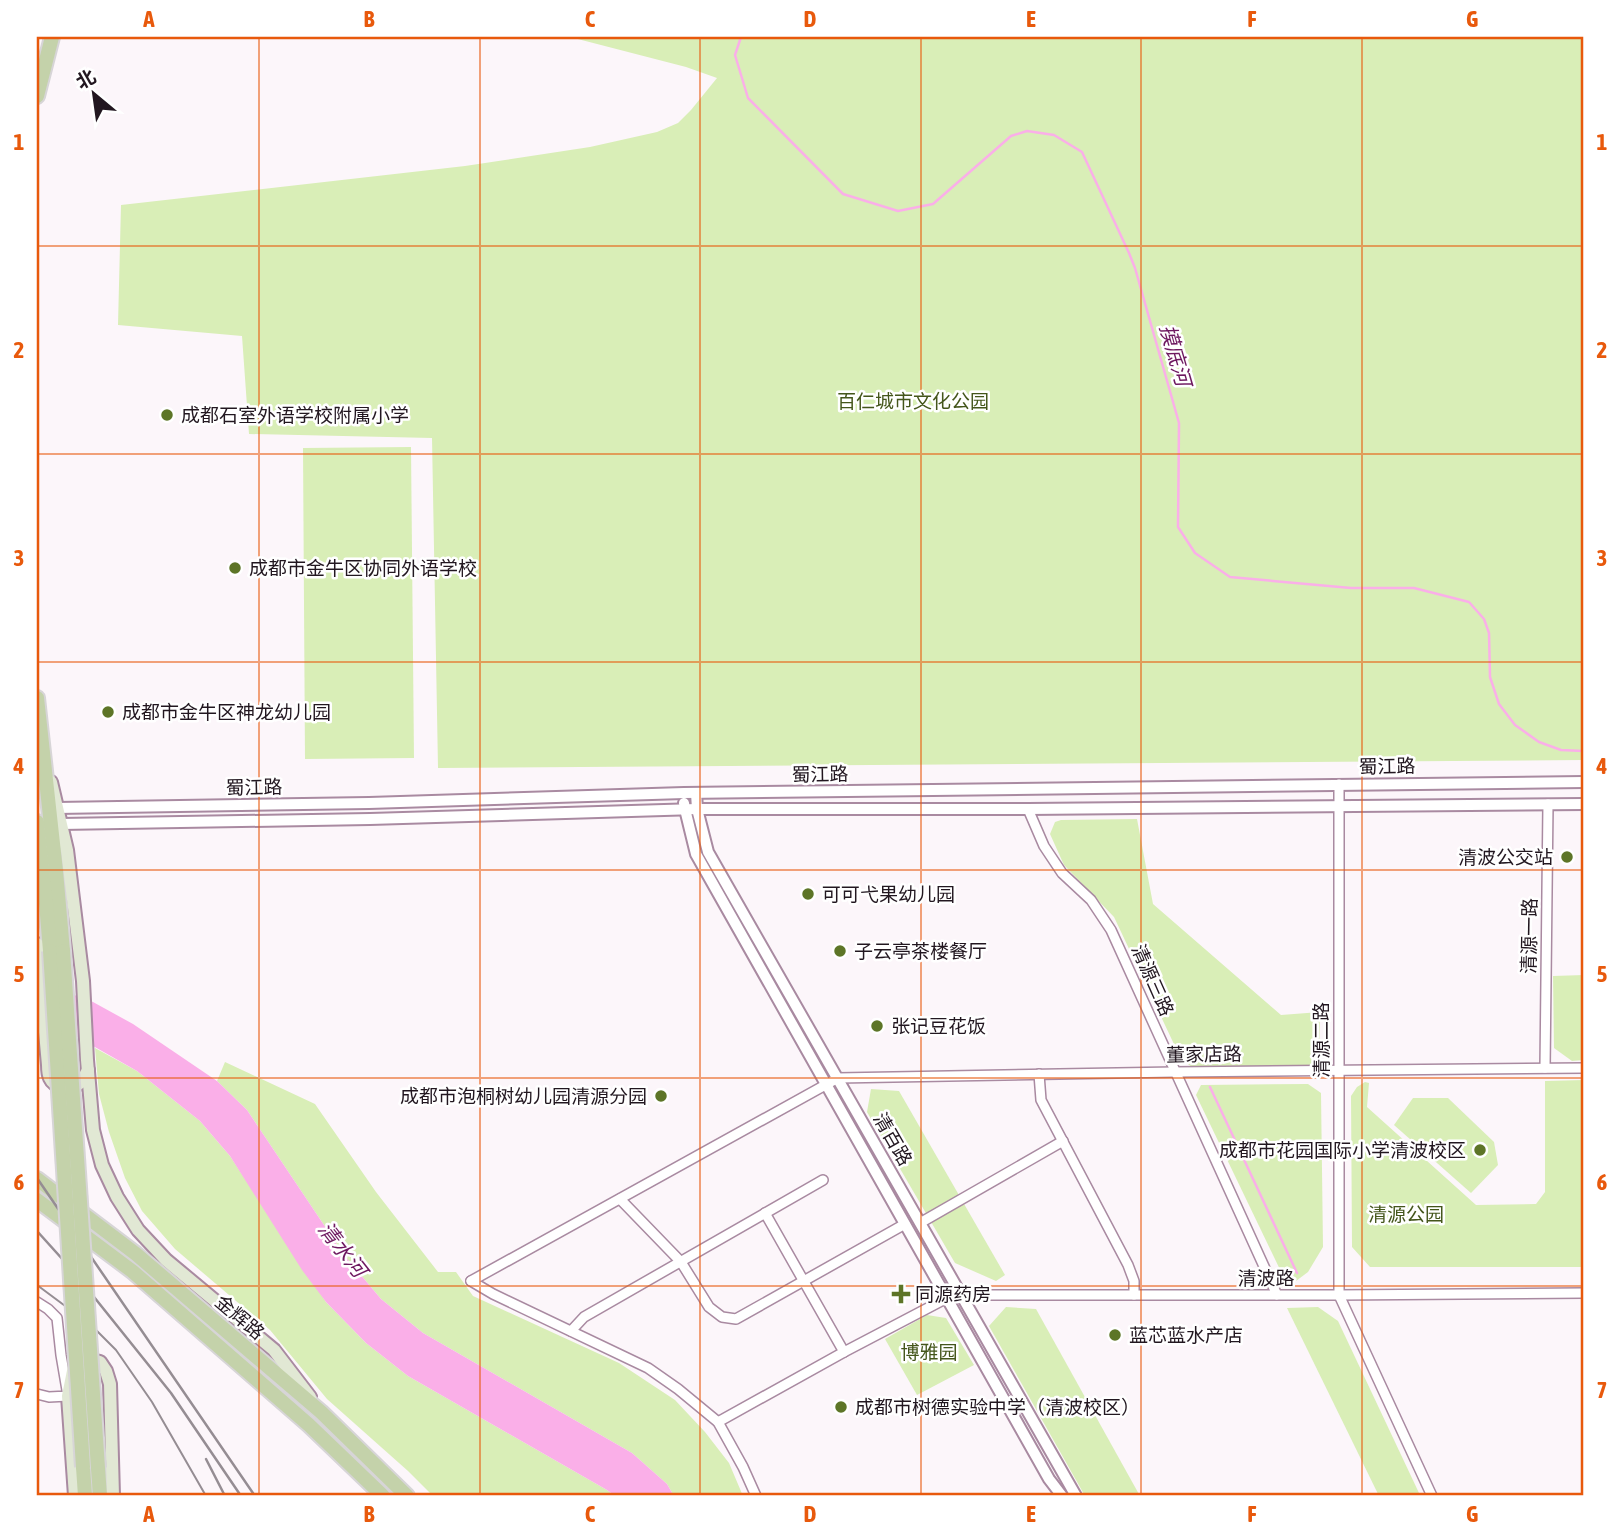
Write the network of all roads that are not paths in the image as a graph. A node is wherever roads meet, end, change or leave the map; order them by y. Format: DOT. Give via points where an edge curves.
graph roads {
  1 [pos="52,37"];
  2 [pos="37,96"];
  3 [pos="37,698"];
  4 [pos="41,739"];
  5 [pos="1584,782"];
  6 [pos="1339,784"];
  7 [pos="684,793"];
  8 [pos="696,793"];
  9 [pos="1548,804"];
  10 [pos="1584,804"];
  11 [pos="1339,806"];
  12 [pos="57,808"];
  13 [pos="1028,808"];
  14 [pos="685,809"];
  15 [pos="697,809"];
  16 [pos="37,822"];
  17 [pos="61,824"];
  18 [pos="50,949"];
  19 [pos="87,1065"];
  20 [pos="1545,1068"];
  21 [pos="1584,1068"];
  22 [pos="1339,1070"];
  23 [pos="1175,1072"];
  24 [pos="1039,1074"];
  25 [pos="838,1078"];
  26 [pos="826,1085"];
  27 [pos="1063,1142"];
  28 [pos="37,1179"];
  29 [pos="822,1180"];
  30 [pos="620,1199"];
  31 [pos="37,1200"];
  32 [pos="765,1213"];
  33 [pos="920,1223"];
  34 [pos="905,1224"];
  35 [pos="681,1262"];
  36 [pos="803,1282"];
  37 [pos="1584,1293"];
  38 [pos="960,1295"];
  39 [pos="1133,1295"];
  40 [pos="1277,1295"];
  41 [pos="1339,1295"];
  42 [pos="947,1298"];
  43 [pos="37,1302"];
  44 [pos="571,1331"];
  45 [pos="844,1352"];
  46 [pos="37,1394"];
  47 [pos="68,1396"];
  48 [pos="321,1412"];
  49 [pos="718,1422"];
  50 [pos="91,1468"];
  51 [pos="75,1496"];
  52 [pos="85,1496"];
  53 [pos="100,1496"];
  54 [pos="113,1496"];
  55 [pos="383,1496"];
  56 [pos="407,1496"];
  57 [pos="756,1496"];
  58 [pos="1062,1496"];
  59 [pos="1076,1496"];
  60 [pos="1432,1496"];
  1 -- 2 [label="main road"];
  3 -- 4 [label="main road"];
  4 -- 12 [label="main road"];
  4 -- 18 [label="main road" via="56,872"];
  5 -- 6 [label="street, 蜀江路"];
  6 -- 8 [label="street, 蜀江路"];
  6 -- 11 [label="street, 清源二路"];
  7 -- 8 [label="street, 蜀江路"];
  7 -- 12 [label="street, 蜀江路"];
  7 -- 14 [label="street, 清百路"];
  8 -- 15 [label="street, 清百路"];
  9 -- 10 [label="street, 蜀江路"];
  9 -- 11 [label="street, 蜀江路"];
  9 -- 20 [label="street, 清源一路"];
  11 -- 13 [label="street, 蜀江路"];
  11 -- 22 [label="street, 清源二路"];
  12 -- 17 [label="main road"];
  13 -- 15 [label="street, 蜀江路"];
  13 -- 23 [label="street, 清源三路" via="1062,873 1091,900 1111,930"];
  14 -- 15 [label="street, 蜀江路"];
  14 -- 17 [label="street, 蜀江路"];
  14 -- 26 [label="street, 清百路" via="696,854"];
  15 -- 25 [label="street, 清百路" via="708,852"];
  16 -- 18 [label="main road"];
  17 -- 19 [label="main road" via="83,991"];
  18 -- 19 [label="main road" via="40,977 50,1078 64,1087 76,1085 83,1080"];
  18 -- 50 [label="main road, bridge"];
  19 -- 48 [label="main road" via="93,1130 102,1165 138,1230 166,1260 274,1350"];
  20 -- 21 [label="street, 董家店路"];
  20 -- 22 [label="street, 董家店路"];
  22 -- 23 [label="street, 董家店路"];
  22 -- 41 [label="street, 清源二路"];
  23 -- 24 [label="street, 董家店路"];
  23 -- 40 [label="street, 清源三路"];
  24 -- 25 [label="street, 董家店路"];
  24 -- 27 [label="street" via="1041,1100"];
  25 -- 26 [label="street, 董家店路"];
  25 -- 33 [label="street, 清百路"];
  26 -- 30 [label="street, 董家店路"];
  26 -- 34 [label="street, 清百路"];
  27 -- 33 [label="street"];
  27 -- 39 [label="street" via="1128,1265"];
  28 -- 48 [label="main road, 金辉路" via="136,1254"];
  29 -- 32 [label="street"];
  30 -- 35 [label="street"];
  30 -- 44 [label="street, 董家店路" via="471,1280"];
  31 -- 55 [label="main road, 金辉路" via="132,1271"];
  32 -- 35 [label="street"];
  32 -- 36 [label="street"];
  33 -- 38 [label="street, 清百路"];
  34 -- 36 [label="street"];
  34 -- 42 [label="street, 清百路"];
  35 -- 36 [label="street" via="709,1307 722,1317 736,1319"];
  35 -- 44 [label="street" via="584,1317"];
  36 -- 45 [label="street"];
  37 -- 41 [label="street, 清波路"];
  38 -- 39 [label="street, 清波路"];
  38 -- 42 [label="street, 清波路"];
  38 -- 59 [label="street, 清百路"];
  39 -- 40 [label="street, 清波路"];
  40 -- 41 [label="street, 清波路"];
  41 -- 60 [label="street"];
  42 -- 45 [label="street, 清波路"];
  42 -- 58 [label="street, 清百路"];
  43 -- 47 [label="street" via="57,1318"];
  44 -- 49 [label="street" via="648,1368"];
  45 -- 49 [label="street, 清波路"];
  46 -- 47 [label="street"];
  47 -- 51 [label="main road"];
  47 -- 54 [label="main road" via="74,1366 87,1359 100,1362 110,1384"];
  48 -- 56 [label="main road, 金辉路"];
  49 -- 57 [label="street"];
  50 -- 52 [label="main road"];
  50 -- 53 [label="main road"];
}
